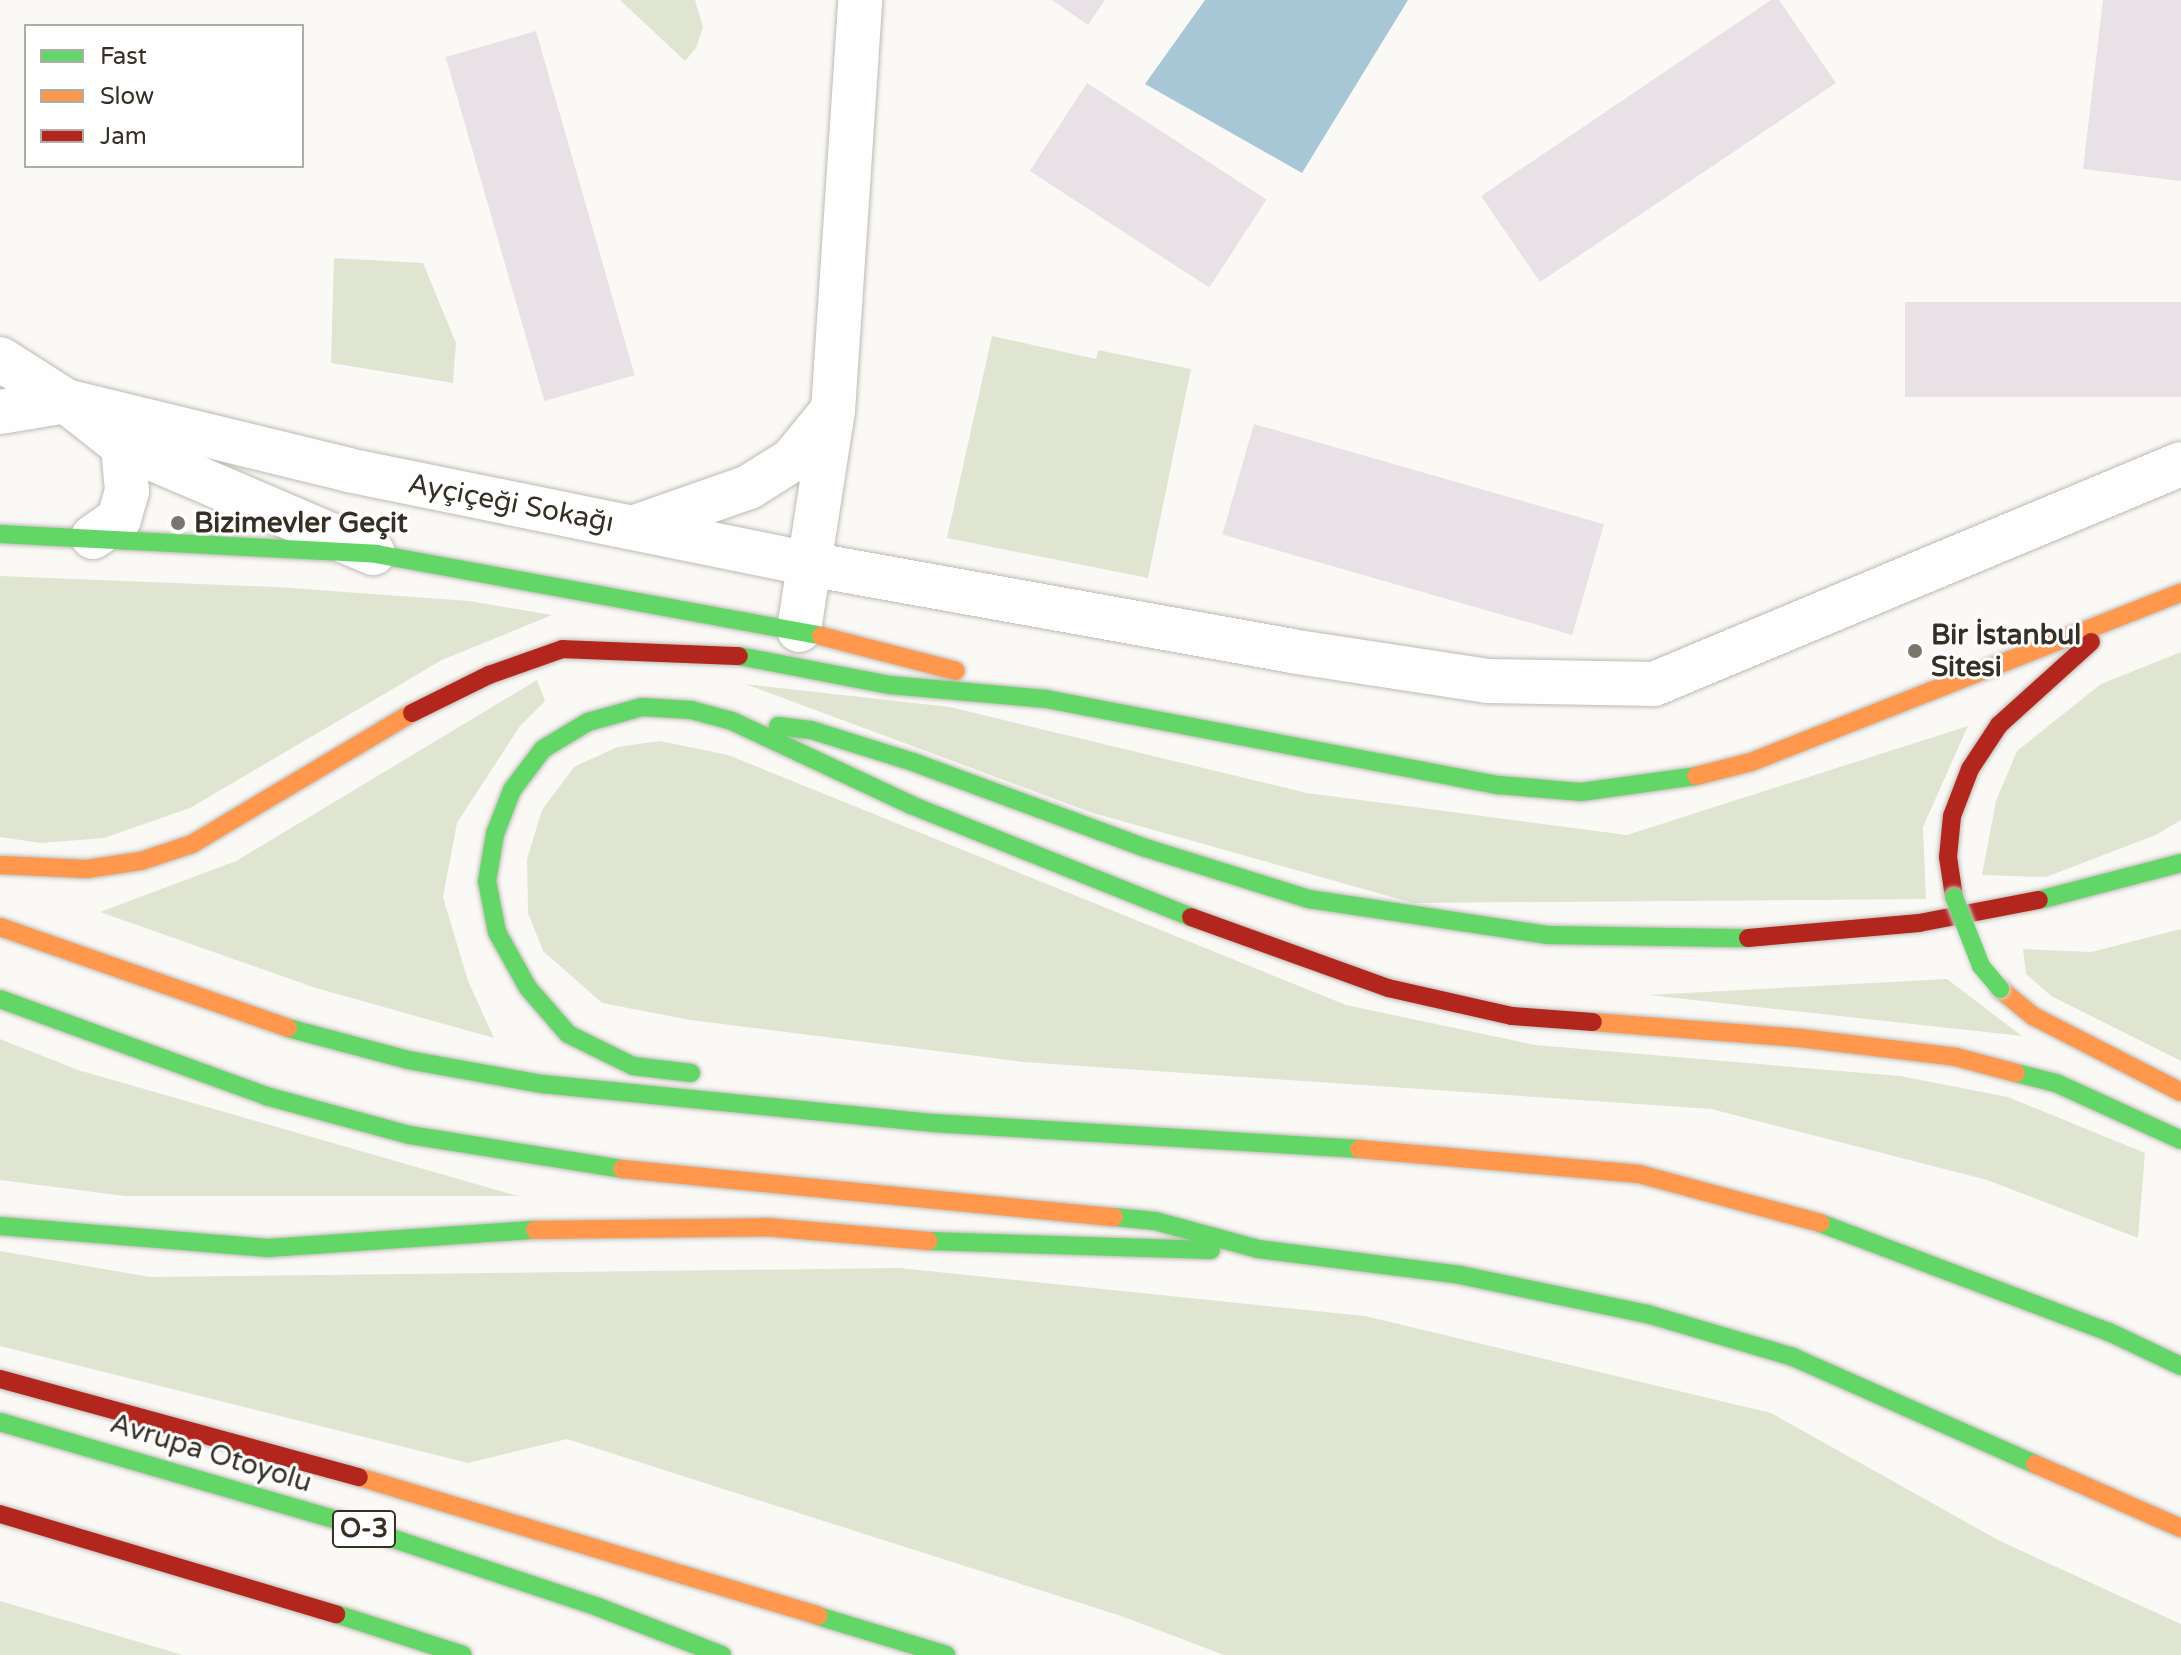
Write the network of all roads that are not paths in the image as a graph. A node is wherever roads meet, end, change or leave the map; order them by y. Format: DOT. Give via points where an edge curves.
graph roads {
  1 [pos="860,0"];
  2 [pos="0,359"];
  3 [pos="66,401"];
  4 [pos="833,411"];
  5 [pos="0,412"];
  6 [pos="123,446"];
  7 [pos="2181,464"];
  8 [pos="632,528"];
  9 [pos="0,534"];
  10 [pos="93,537"];
  11 [pos="376,554"];
  12 [pos="809,564"];
  13 [pos="2181,593"];
  14 [pos="2113,622"];
  15 [pos="799,630"];
  16 [pos="1046,699"];
  17 [pos="732,721"];
  18 [pos="2181,863"];
  19 [pos="0,865"];
  20 [pos="0,927"];
  21 [pos="0,999"];
  22 [pos="707,1075"];
  23 [pos="2181,1092"];
  24 [pos="854,1095"];
  25 [pos="934,1123"];
  26 [pos="2181,1140"];
  27 [pos="0,1226"];
  28 [pos="1258,1249"];
  29 [pos="2181,1366"];
  30 [pos="0,1379"];
  31 [pos="0,1422"];
  32 [pos="0,1514"];
  33 [pos="2181,1528"];
  34 [pos="463,1655"];
  35 [pos="722,1655"];
  36 [pos="946,1655"];
  1 -- 4 [label="street"];
  2 -- 3 [label="street, Ayçiçeği Sokağı"];
  3 -- 5 [label="street"];
  3 -- 6 [label="street"];
  3 -- 8 [label="street, Ayçiçeği Sokağı" via="348,470"];
  4 -- 8 [label="street, Ayçiçeği Sokağı" via="792,460 749,487"];
  4 -- 12 [label="street"];
  6 -- 10 [label="street" via="127,491 119,519"];
  6 -- 11 [label="street"];
  7 -- 12 [label="street" via="1654,684 1488,681"];
  8 -- 12 [label="street"];
  9 -- 10 [label="main road"];
  10 -- 11 [label="main road"];
  11 -- 15 [label="main road"];
  12 -- 15 [label="street"];
  13 -- 14 [label="main road"];
  14 -- 16 [label="main road" via="1751,762 1665,784 1581,792 1498,785"];
  14 -- 23 [label="main road, bridge" via="1999,725 1970,769 1952,816 1948,857 1954,897 1981,966 2000,989 2057,1030"];
  15 -- 16 [label="main road"];
  16 -- 19 [label="main road" via="890,685 773,660 683,650 563,649 489,675 396,721 192,844 141,861 87,869"];
  17 -- 18 [label="main road" via="811,730 1146,848 1309,899 1548,935 1767,938 1919,923 2051,899"];
  17 -- 22 [label="main road" via="691,710 642,707 588,722 543,749 512,790 495,834 487,881 497,932 528,988 568,1034 633,1066"];
  17 -- 26 [label="main road" via="911,805 1252,942 1388,988 1512,1016 1800,1038 1956,1057 2056,1083"];
  20 -- 25 [label="main road" via="193,999 408,1060 658,1099"];
  21 -- 28 [label="main road" via="266,1096 410,1135 543,1159 693,1177 1155,1221"];
  24 -- 25 [label="main road"];
  25 -- 29 [label="main road" via="1514,1159 1639,1174 1774,1208 1885,1245 2109,1332"];
  27 -- 28 [label="main road" via="268,1248 550,1229 766,1227 1023,1248"];
  28 -- 33 [label="main road" via="1460,1275 1647,1314 1793,1357 1922,1409"];
  30 -- 36 [label="main road" via="433,1498"];
  31 -- 35 [label="main road, Avrupa Otoyolu / O-3" via="340,1521 598,1607"];
  32 -- 34 [label="main road" via="230,1579"];
}
